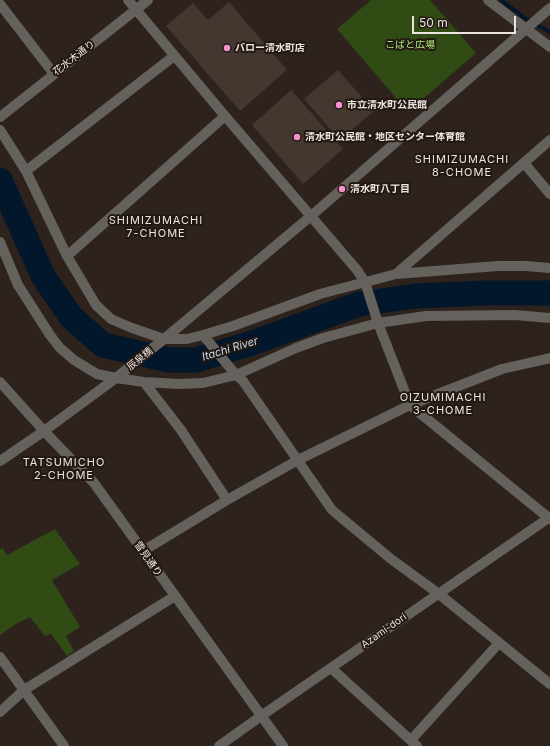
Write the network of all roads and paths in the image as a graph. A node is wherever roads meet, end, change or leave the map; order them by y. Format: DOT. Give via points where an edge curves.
graph roads {
  1 [pos="128,0"];
  2 [pos="148,0"];
  3 [pos="488,0"];
  4 [pos="0,4"];
  5 [pos="550,8"];
  6 [pos="136,9"];
  7 [pos="527,29"];
  8 [pos="550,46"];
  9 [pos="174,56"];
  10 [pos="54,74"];
  11 [pos="225,116"];
  12 [pos="0,117"];
  13 [pos="0,130"];
  14 [pos="550,140"];
  15 [pos="524,163"];
  16 [pos="26,170"];
  17 [pos="550,194"];
  18 [pos="311,216"];
  19 [pos="0,242"];
  20 [pos="68,256"];
  21 [pos="550,268"];
  22 [pos="396,274"];
  23 [pos="366,286"];
  24 [pos="550,318"];
  25 [pos="378,323"];
  26 [pos="204,337"];
  27 [pos="164,339"];
  28 [pos="550,358"];
  29 [pos="236,375"];
  30 [pos="116,378"];
  31 [pos="0,382"];
  32 [pos="144,382"];
  33 [pos="410,405"];
  34 [pos="44,431"];
  35 [pos="298,460"];
  36 [pos="0,461"];
  37 [pos="227,500"];
  38 [pos="550,518"];
  39 [pos="143,551"];
  40 [pos="439,594"];
  41 [pos="174,596"];
  42 [pos="499,643"];
  43 [pos="0,658"];
  44 [pos="331,668"];
  45 [pos="550,684"];
  46 [pos="24,690"];
  47 [pos="0,712"];
  48 [pos="261,716"];
  49 [pos="414,743"];
  50 [pos="64,746"];
  51 [pos="219,746"];
  52 [pos="283,746"];
  1 -- 6 [label="street"];
  2 -- 6 [label="street, 花水木通り"];
  3 -- 7 [label="street"];
  4 -- 10 [label="street"];
  5 -- 7 [label="street, 辰泉橋"];
  6 -- 9 [label="street"];
  6 -- 10 [label="street, 花水木通り"];
  7 -- 8 [label="street"];
  7 -- 18 [label="street, 辰泉橋"];
  9 -- 11 [label="street"];
  9 -- 16 [label="street"];
  10 -- 12 [label="street, 花水木通り"];
  11 -- 18 [label="street"];
  11 -- 20 [label="street"];
  13 -- 16 [label="street"];
  14 -- 15 [label="street"];
  15 -- 17 [label="street"];
  15 -- 22 [label="street"];
  16 -- 20 [label="street"];
  18 -- 23 [label="street" via="357,270"];
  18 -- 27 [label="street, 辰泉橋"];
  19 -- 30 [label="street" via="18,285 60,348 97,374"];
  20 -- 27 [label="street" via="96,305 112,319"];
  21 -- 22 [label="street" via="498,266"];
  22 -- 23 [label="street"];
  23 -- 25 [label="street"];
  23 -- 26 [label="street" via="320,294"];
  24 -- 25 [label="street" via="426,316"];
  25 -- 29 [label="street" via="316,341"];
  25 -- 33 [label="street"];
  26 -- 27 [label="street"];
  26 -- 29 [label="street"];
  27 -- 30 [label="street, 辰泉橋"];
  28 -- 33 [label="street" via="502,369"];
  29 -- 32 [label="street" via="203,383"];
  29 -- 35 [label="street" via="243,381"];
  30 -- 32 [label="street"];
  30 -- 34 [label="street, 辰泉橋"];
  31 -- 34 [label="street, 雪見通り"];
  32 -- 37 [label="street" via="181,430"];
  33 -- 35 [label="street"];
  33 -- 38 [label="street"];
  34 -- 36 [label="street, 辰泉橋"];
  34 -- 39 [label="street, 雪見通り" via="94,483"];
  35 -- 37 [label="street"];
  35 -- 40 [label="street" via="332,510 391,559"];
  37 -- 39 [label="street"];
  38 -- 40 [label="street, Azami-dori"];
  39 -- 41 [label="street, 雪見通り"];
  40 -- 42 [label="street"];
  40 -- 44 [label="street, Azami-dori"];
  41 -- 46 [label="street"];
  41 -- 48 [label="street, 雪見通り"];
  42 -- 45 [label="street"];
  42 -- 49 [label="street"];
  43 -- 46 [label="street"];
  44 -- 48 [label="street, Azami-dori"];
  44 -- 49 [label="street"];
  46 -- 47 [label="street"];
  46 -- 50 [label="street"];
  48 -- 51 [label="street, Azami-dori"];
  48 -- 52 [label="street, 雪見通り"];
}
